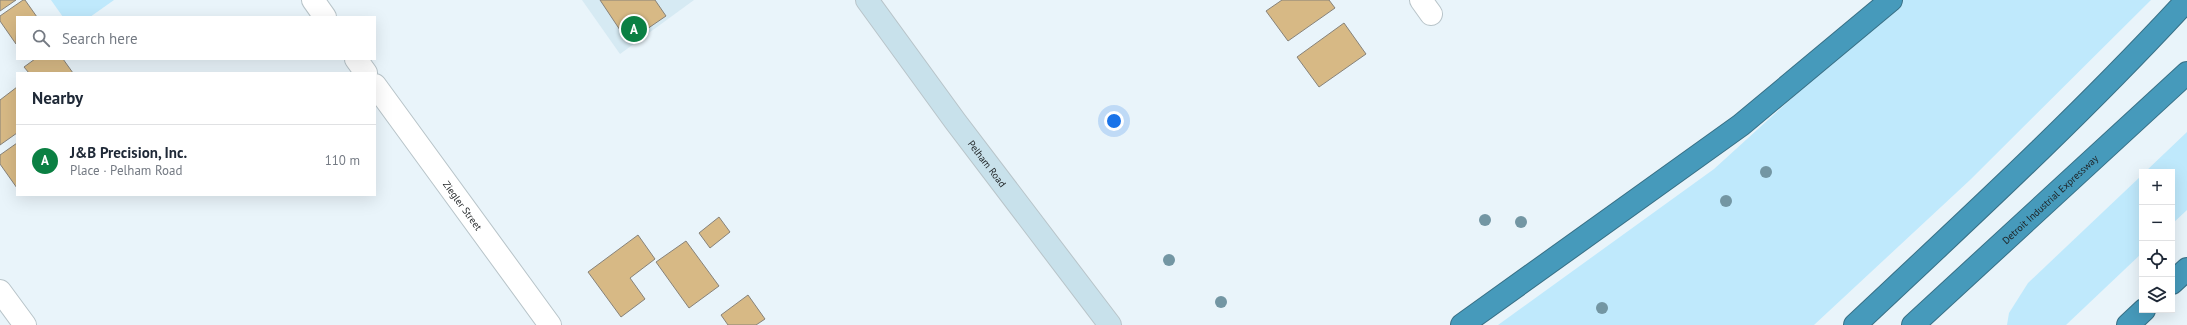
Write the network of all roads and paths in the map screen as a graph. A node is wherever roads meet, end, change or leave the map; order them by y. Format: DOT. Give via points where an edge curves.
graph roads {
  1 [pos="313,0"];
  2 [pos="868,0"];
  3 [pos="1891,0"];
  4 [pos="2187,0"];
  5 [pos="324,16"];
  6 [pos="357,60"];
  7 [pos="365,72"];
  8 [pos="2187,73"];
  9 [pos="376,86"];
  10 [pos="2187,269"];
  11 [pos="2175,280"];
  12 [pos="0,291"];
  13 [pos="2141,313"];
  14 [pos="25,325"];
  15 [pos="550,325"];
  16 [pos="1110,325"];
  17 [pos="1462,325"];
  18 [pos="1855,325"];
  19 [pos="1913,325"];
  20 [pos="2128,325"];
  1 -- 5 [label="street"];
  2 -- 16 [label="main road, Pelham Road" via="955,121"];
  3 -- 17 [label="highway" via="1741,126"];
  4 -- 18 [label="highway" via="2018,173"];
  6 -- 7 [label="street"];
  8 -- 19 [label="highway, Detroit Industrial Expressway"];
  9 -- 15 [label="street, Ziegler Street"];
  10 -- 11 [label="highway"];
  12 -- 14 [label="street"];
  13 -- 20 [label="highway"];
}
